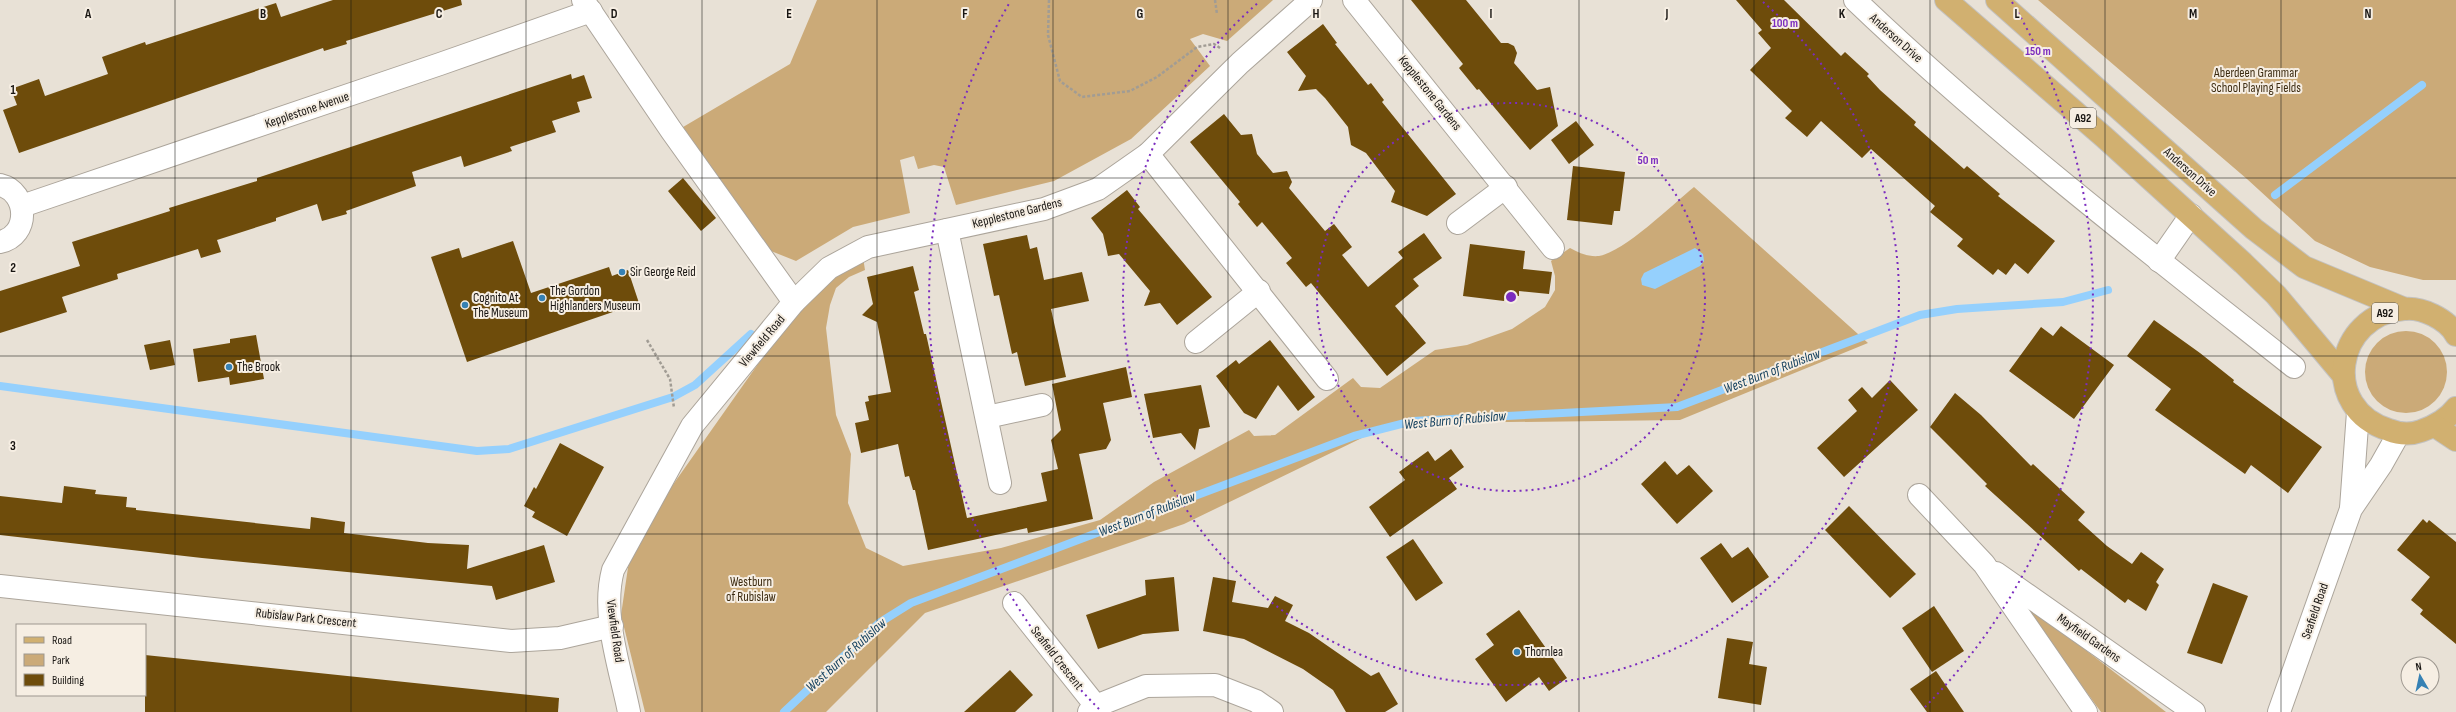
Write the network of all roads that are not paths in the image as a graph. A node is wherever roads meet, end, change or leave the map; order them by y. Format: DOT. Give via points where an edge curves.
graph roads {
  1 [pos="1311,0"];
  2 [pos="1354,0"];
  3 [pos="1855,0"];
  4 [pos="1946,0"];
  5 [pos="1998,0"];
  6 [pos="587,5"];
  7 [pos="1148,154"];
  8 [pos="0,185"];
  9 [pos="1506,186"];
  10 [pos="22,206"];
  11 [pos="2191,215"];
  12 [pos="1458,223"];
  13 [pos="947,230"];
  14 [pos="0,242"];
  15 [pos="1554,248"];
  16 [pos="2160,261"];
  17 [pos="1259,291"];
  18 [pos="794,302"];
  19 [pos="2405,309"];
  20 [pos="2456,333"];
  21 [pos="1196,342"];
  22 [pos="2294,367"];
  23 [pos="2343,375"];
  24 [pos="1327,379"];
  25 [pos="1042,405"];
  26 [pos="2456,408"];
  27 [pos="2358,412"];
  28 [pos="987,417"];
  29 [pos="2435,426"];
  30 [pos="2399,433"];
  31 [pos="2456,440"];
  32 [pos="1000,484"];
  33 [pos="1919,494"];
  34 [pos="2351,509"];
  35 [pos="1984,564"];
  36 [pos="0,586"];
  37 [pos="1014,603"];
  38 [pos="612,626"];
  39 [pos="1092,709"];
  40 [pos="629,712"];
  41 [pos="1272,712"];
  42 [pos="2086,712"];
  43 [pos="2194,712"];
  44 [pos="2279,712"];
  1 -- 7 [label="street, Kepplestone Gardens" via="1240,62"];
  2 -- 9 [label="street, Kepplestone Gardens"];
  3 -- 16 [label="street, Anderson Drive" via="1896,40 2023,151"];
  4 -- 11 [label="main road, A92"];
  5 -- 19 [label="main road, Anderson Drive / A92" via="2254,229 2293,260 2321,275"];
  6 -- 10 [label="street, Kepplestone Avenue" via="440,64"];
  6 -- 18 [label="street, Viewfield Road" via="670,130"];
  7 -- 13 [label="street, Kepplestone Gardens" via="1098,189 1044,209"];
  7 -- 17 [label="street"];
  8 -- 10 [label="street" via="12,191"];
  9 -- 12 [label="street"];
  9 -- 15 [label="street, Kepplestone Gardens"];
  10 -- 14 [label="street" via="21,223 17,230 12,237"];
  11 -- 16 [label="street"];
  11 -- 23 [label="main road, A92" via="2265,284"];
  13 -- 18 [label="street, Kepplestone Gardens" via="862,250 829,268"];
  13 -- 28 [label="street"];
  16 -- 22 [label="street, Anderson Drive"];
  17 -- 21 [label="street"];
  17 -- 24 [label="street"];
  18 -- 38 [label="street, Viewfield Road" via="692,426 614,570 609,585"];
  19 -- 20 [label="main road, A92" via="2424,311 2441,320"];
  19 -- 23 [label="main road, A92" via="2385,312 2367,322 2354,336 2345,355"];
  23 -- 27 [label="main road, A92" via="2347,394"];
  25 -- 28 [label="street"];
  26 -- 29 [label="main road, A92"];
  27 -- 30 [label="main road, A92" via="2376,426"];
  27 -- 34 [label="street, Seafield Road"];
  28 -- 32 [label="street"];
  29 -- 30 [label="main road, A92" via="2415,433"];
  29 -- 31 [label="main road"];
  30 -- 34 [label="street, Seafield Road"];
  33 -- 35 [label="street, Mayfield Gardens"];
  34 -- 44 [label="street, Seafield Road"];
  35 -- 42 [label="street, Mayfield Gardens"];
  35 -- 43 [label="street, Mayfield Gardens"];
  36 -- 38 [label="street, Rubislaw Park Crescent" via="511,641 560,638"];
  37 -- 39 [label="street, Seafield Crescent"];
  38 -- 40 [label="street, Viewfield Road"];
  39 -- 41 [label="street" via="1146,686 1215,685 1256,700"];
}
